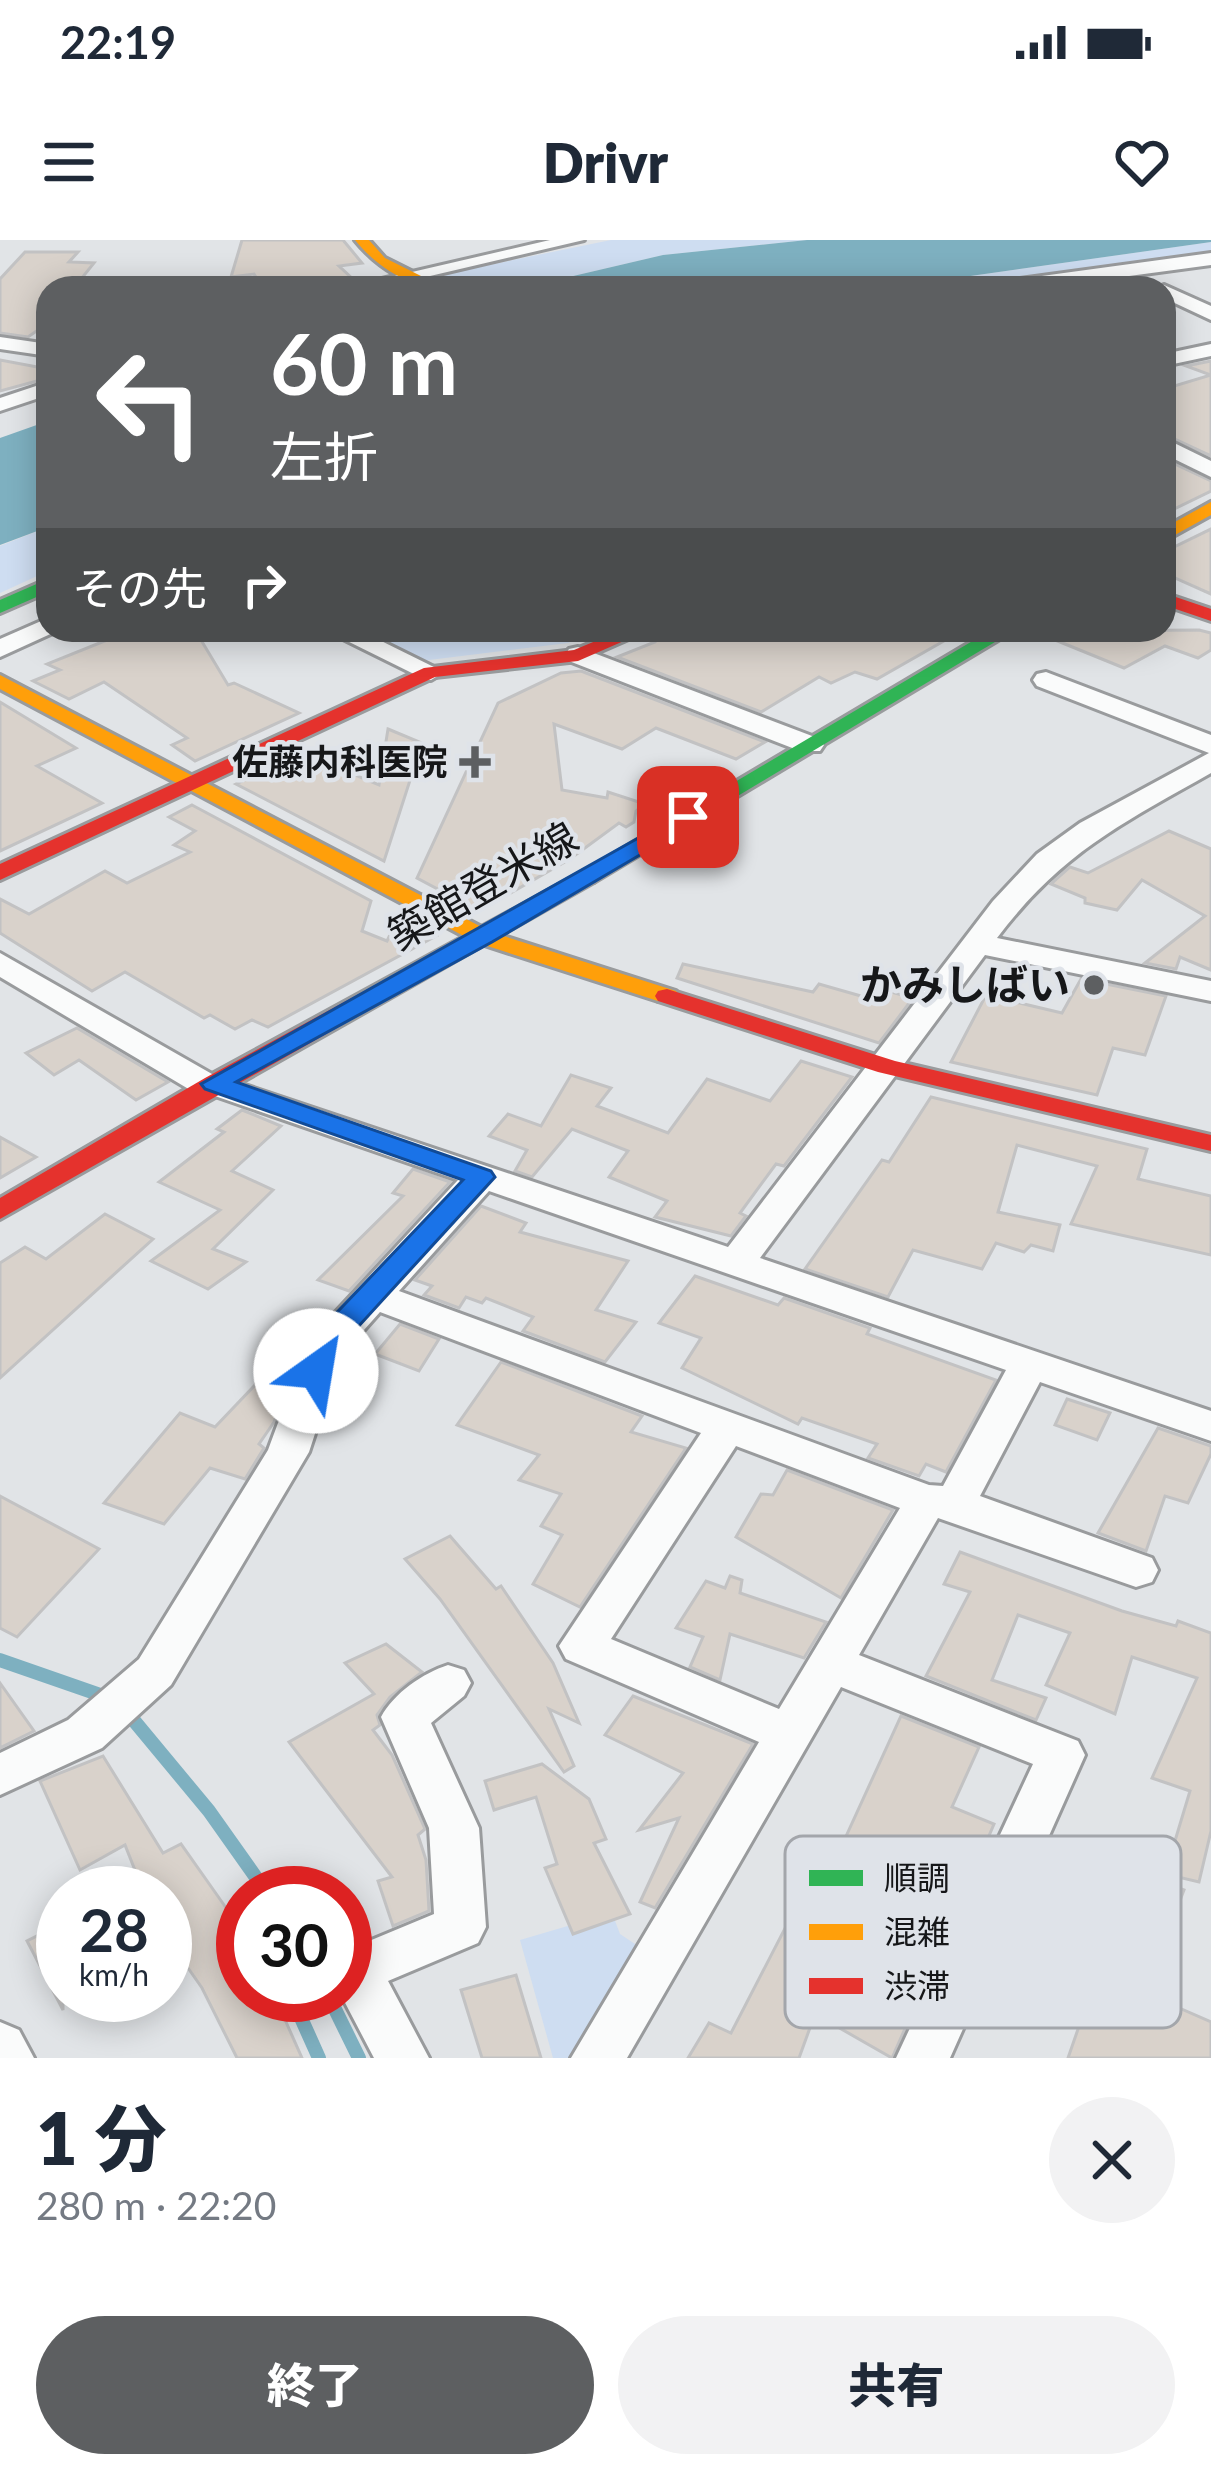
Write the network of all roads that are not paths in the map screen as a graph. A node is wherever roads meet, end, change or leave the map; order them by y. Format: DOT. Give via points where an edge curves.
graph roads {
  1 [pos="362,240"];
  2 [pos="574,240"];
  3 [pos="1211,263"];
  4 [pos="407,275"];
  5 [pos="403,276"];
  6 [pos="1100,276"];
  7 [pos="1148,276"];
  8 [pos="1176,296"];
  9 [pos="1211,314"];
  10 [pos="0,343"];
  11 [pos="36,348"];
  12 [pos="1211,350"];
  13 [pos="1176,357"];
  14 [pos="36,392"];
  15 [pos="0,405"];
  16 [pos="1176,451"];
  17 [pos="1211,470"];
  18 [pos="1211,507"];
  19 [pos="1176,529"];
  20 [pos="36,590"];
  21 [pos="1176,603"];
  22 [pos="0,607"];
  23 [pos="1211,615"];
  24 [pos="36,632"];
  25 [pos="365,642"];
  26 [pos="610,642"];
  27 [pos="985,642"];
  28 [pos="0,649"];
  29 [pos="578,655"];
  30 [pos="431,672"];
  31 [pos="1046,680"];
  32 [pos="0,681"];
  33 [pos="810,745"];
  34 [pos="1211,745"];
  35 [pos="1211,761"];
  36 [pos="189,783"];
  37 [pos="0,873"];
  38 [pos="483,937"];
  39 [pos="977,944"];
  40 [pos="0,962"];
  41 [pos="1211,991"];
  42 [pos="886,1067"];
  43 [pos="211,1085"];
  44 [pos="1211,1143"];
  45 [pos="481,1177"];
  46 [pos="0,1210"];
  47 [pos="736,1263"];
  48 [pos="373,1295"];
  49 [pos="1029,1364"];
  50 [pos="728,1426"];
  51 [pos="1211,1426"];
  52 [pos="940,1502"];
  53 [pos="1136,1570"];
  54 [pos="830,1663"];
  55 [pos="448,1682"];
  56 [pos="789,1733"];
  57 [pos="0,1775"];
  58 [pos="1024,1836"];
  59 [pos="937,2028"];
  60 [pos="0,2048"];
  61 [pos="7,2058"];
  62 [pos="401,2058"];
  63 [pos="598,2058"];
  64 [pos="923,2058"];
  1 -- 4 [label="main road" via="370,254"];
  2 -- 4 [label="street"];
  3 -- 6 [label="street"];
  3 -- 7 [label="street"];
  4 -- 5 [label="street"];
  8 -- 9 [label="street"];
  10 -- 11 [label="street"];
  12 -- 13 [label="street"];
  14 -- 15 [label="street"];
  16 -- 17 [label="street"];
  18 -- 19 [label="main road"];
  20 -- 22 [label="main road"];
  21 -- 23 [label="main road"];
  24 -- 28 [label="street"];
  25 -- 30 [label="street"];
  26 -- 29 [label="main road"];
  27 -- 33 [label="main road, 築館登米線"];
  29 -- 30 [label="main road"];
  29 -- 33 [label="street"];
  30 -- 36 [label="main road"];
  31 -- 34 [label="street"];
  32 -- 36 [label="main road"];
  33 -- 38 [label="main road, 築館登米線"];
  35 -- 39 [label="street" via="1048,860"];
  36 -- 37 [label="main road"];
  36 -- 38 [label="main road"];
  38 -- 42 [label="main road"];
  38 -- 43 [label="main road, 築館登米線"];
  39 -- 41 [label="street"];
  39 -- 42 [label="street"];
  40 -- 43 [label="street"];
  42 -- 44 [label="main road"];
  42 -- 47 [label="street"];
  43 -- 45 [label="street"];
  43 -- 46 [label="main road, 築館登米線"];
  45 -- 47 [label="street"];
  45 -- 48 [label="street"];
  47 -- 49 [label="street"];
  48 -- 50 [label="street"];
  48 -- 57 [label="street" via="322,1352 288,1452 173,1645 85,1734"];
  49 -- 51 [label="street"];
  49 -- 52 [label="street"];
  50 -- 52 [label="street"];
  50 -- 56 [label="street" via="582,1646"];
  52 -- 53 [label="street"];
  52 -- 54 [label="street"];
  54 -- 56 [label="street"];
  54 -- 58 [label="street" via="1061,1755"];
  55 -- 62 [label="street" via="405,1717 454,1828 460,1927 355,1971"];
  56 -- 63 [label="street"];
  59 -- 64 [label="street"];
  60 -- 61 [label="street"];
}
